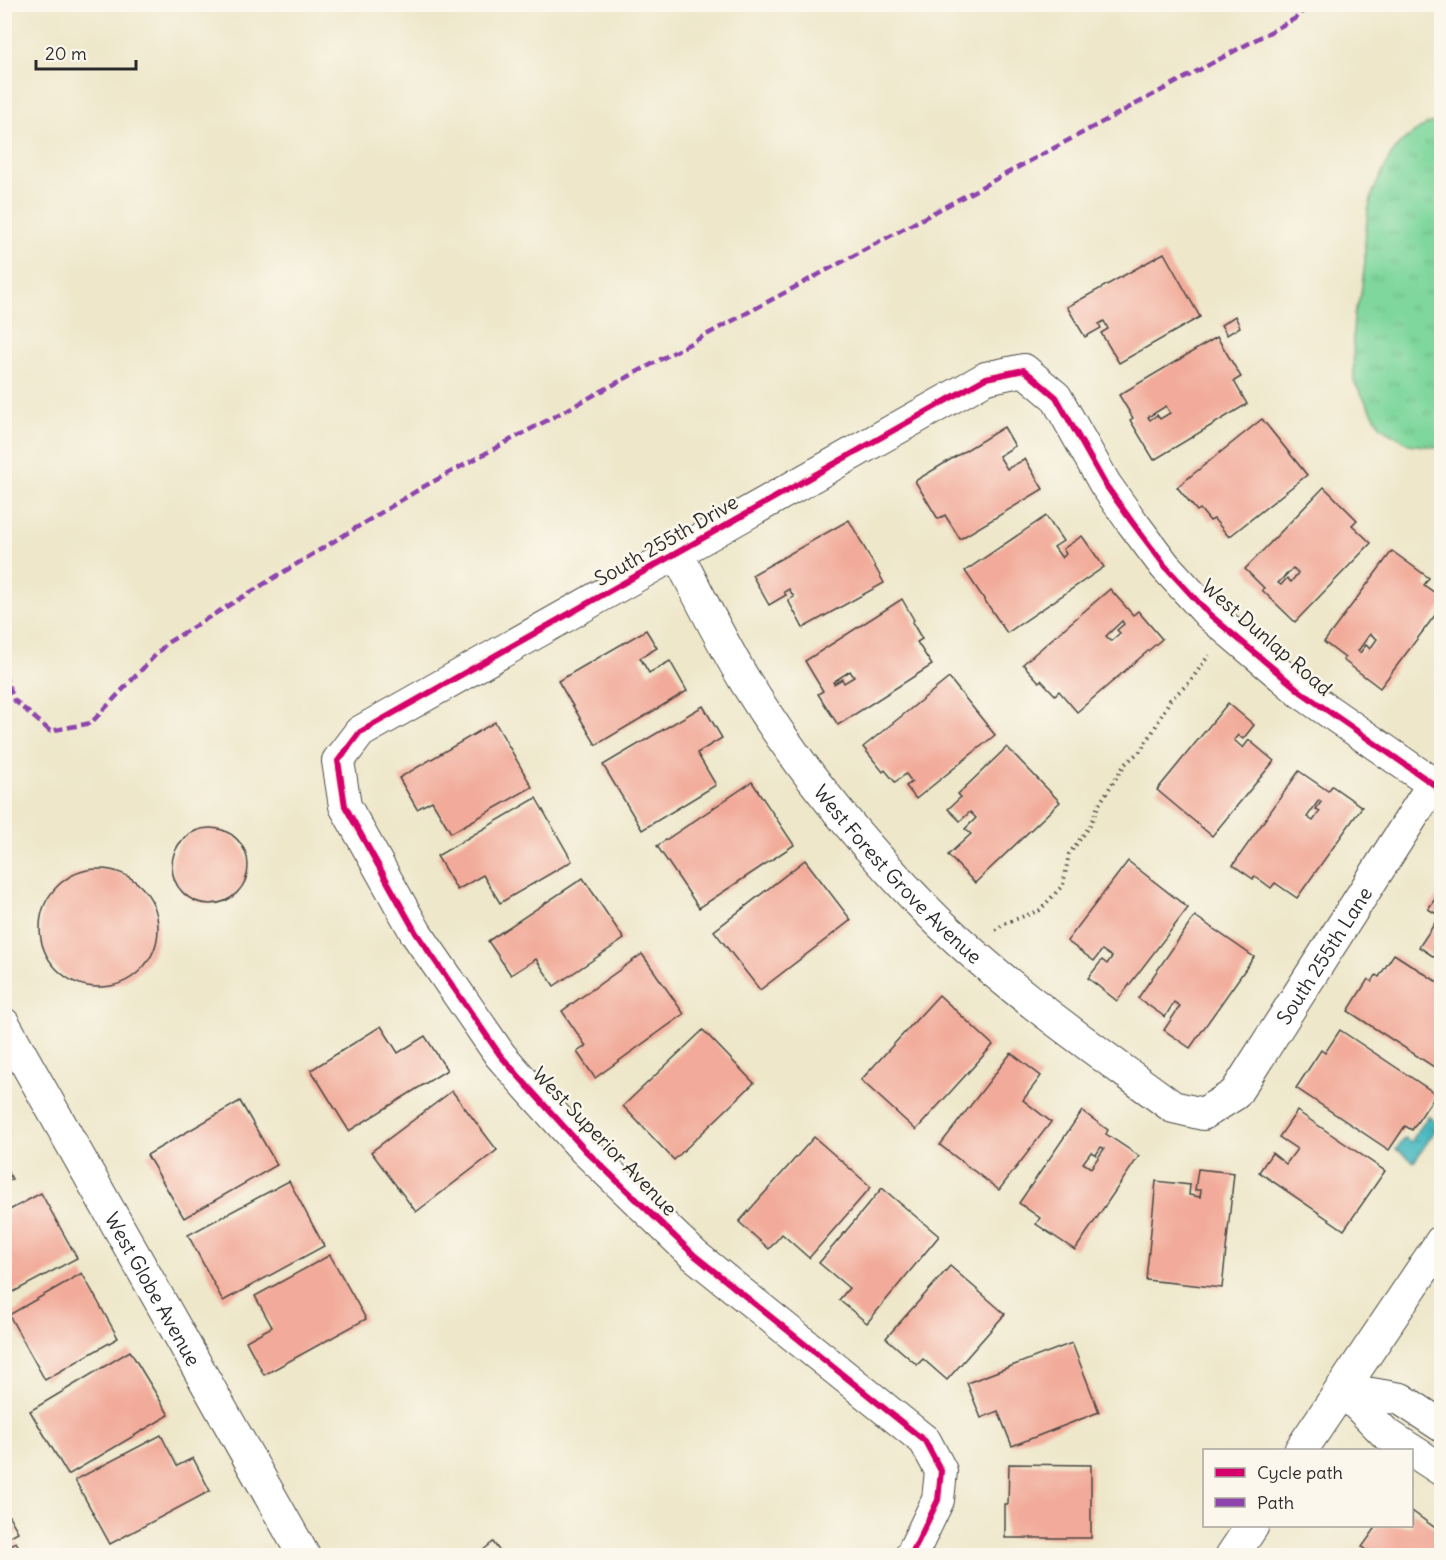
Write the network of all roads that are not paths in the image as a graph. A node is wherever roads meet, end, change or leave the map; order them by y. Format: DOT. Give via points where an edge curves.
graph roads {
  1 [pos="1024,370"];
  2 [pos="677,553"];
  3 [pos="338,761"];
  4 [pos="1439,788"];
  5 [pos="4,1024"];
  6 [pos="1203,1114"];
  7 [pos="1442,1240"];
  8 [pos="1342,1389"];
  9 [pos="1442,1426"];
  10 [pos="1302,1449"];
  11 [pos="1410,1449"];
  12 [pos="1413,1451"];
  13 [pos="1442,1470"];
  14 [pos="1251,1527"];
  15 [pos="304,1556"];
  16 [pos="911,1556"];
  17 [pos="1232,1556"];
  1 -- 2 [label="street, South 255th Drive" via="986,378"];
  1 -- 4 [label="street, West Dunlap Road" via="1056,398 1125,513 1165,566 1209,614 1301,692"];
  2 -- 3 [label="street, South 255th Drive" via="360,732"];
  2 -- 6 [label="street, West Forest Grove Avenue" via="746,681 798,760 917,900 1057,1021 1173,1107"];
  3 -- 16 [label="street, West Superior Avenue" via="345,806 416,933 500,1055 585,1150 694,1255 925,1442 941,1471 938,1500"];
  4 -- 6 [label="street, South 255th Lane" via="1235,1094"];
  5 -- 15 [label="street, West Globe Avenue"];
  7 -- 8 [label="street"];
  8 -- 9 [label="street" via="1401,1399"];
  8 -- 10 [label="street"];
  8 -- 11 [label="street" via="1385,1432"];
  12 -- 13 [label="street"];
  14 -- 17 [label="street"];
}
